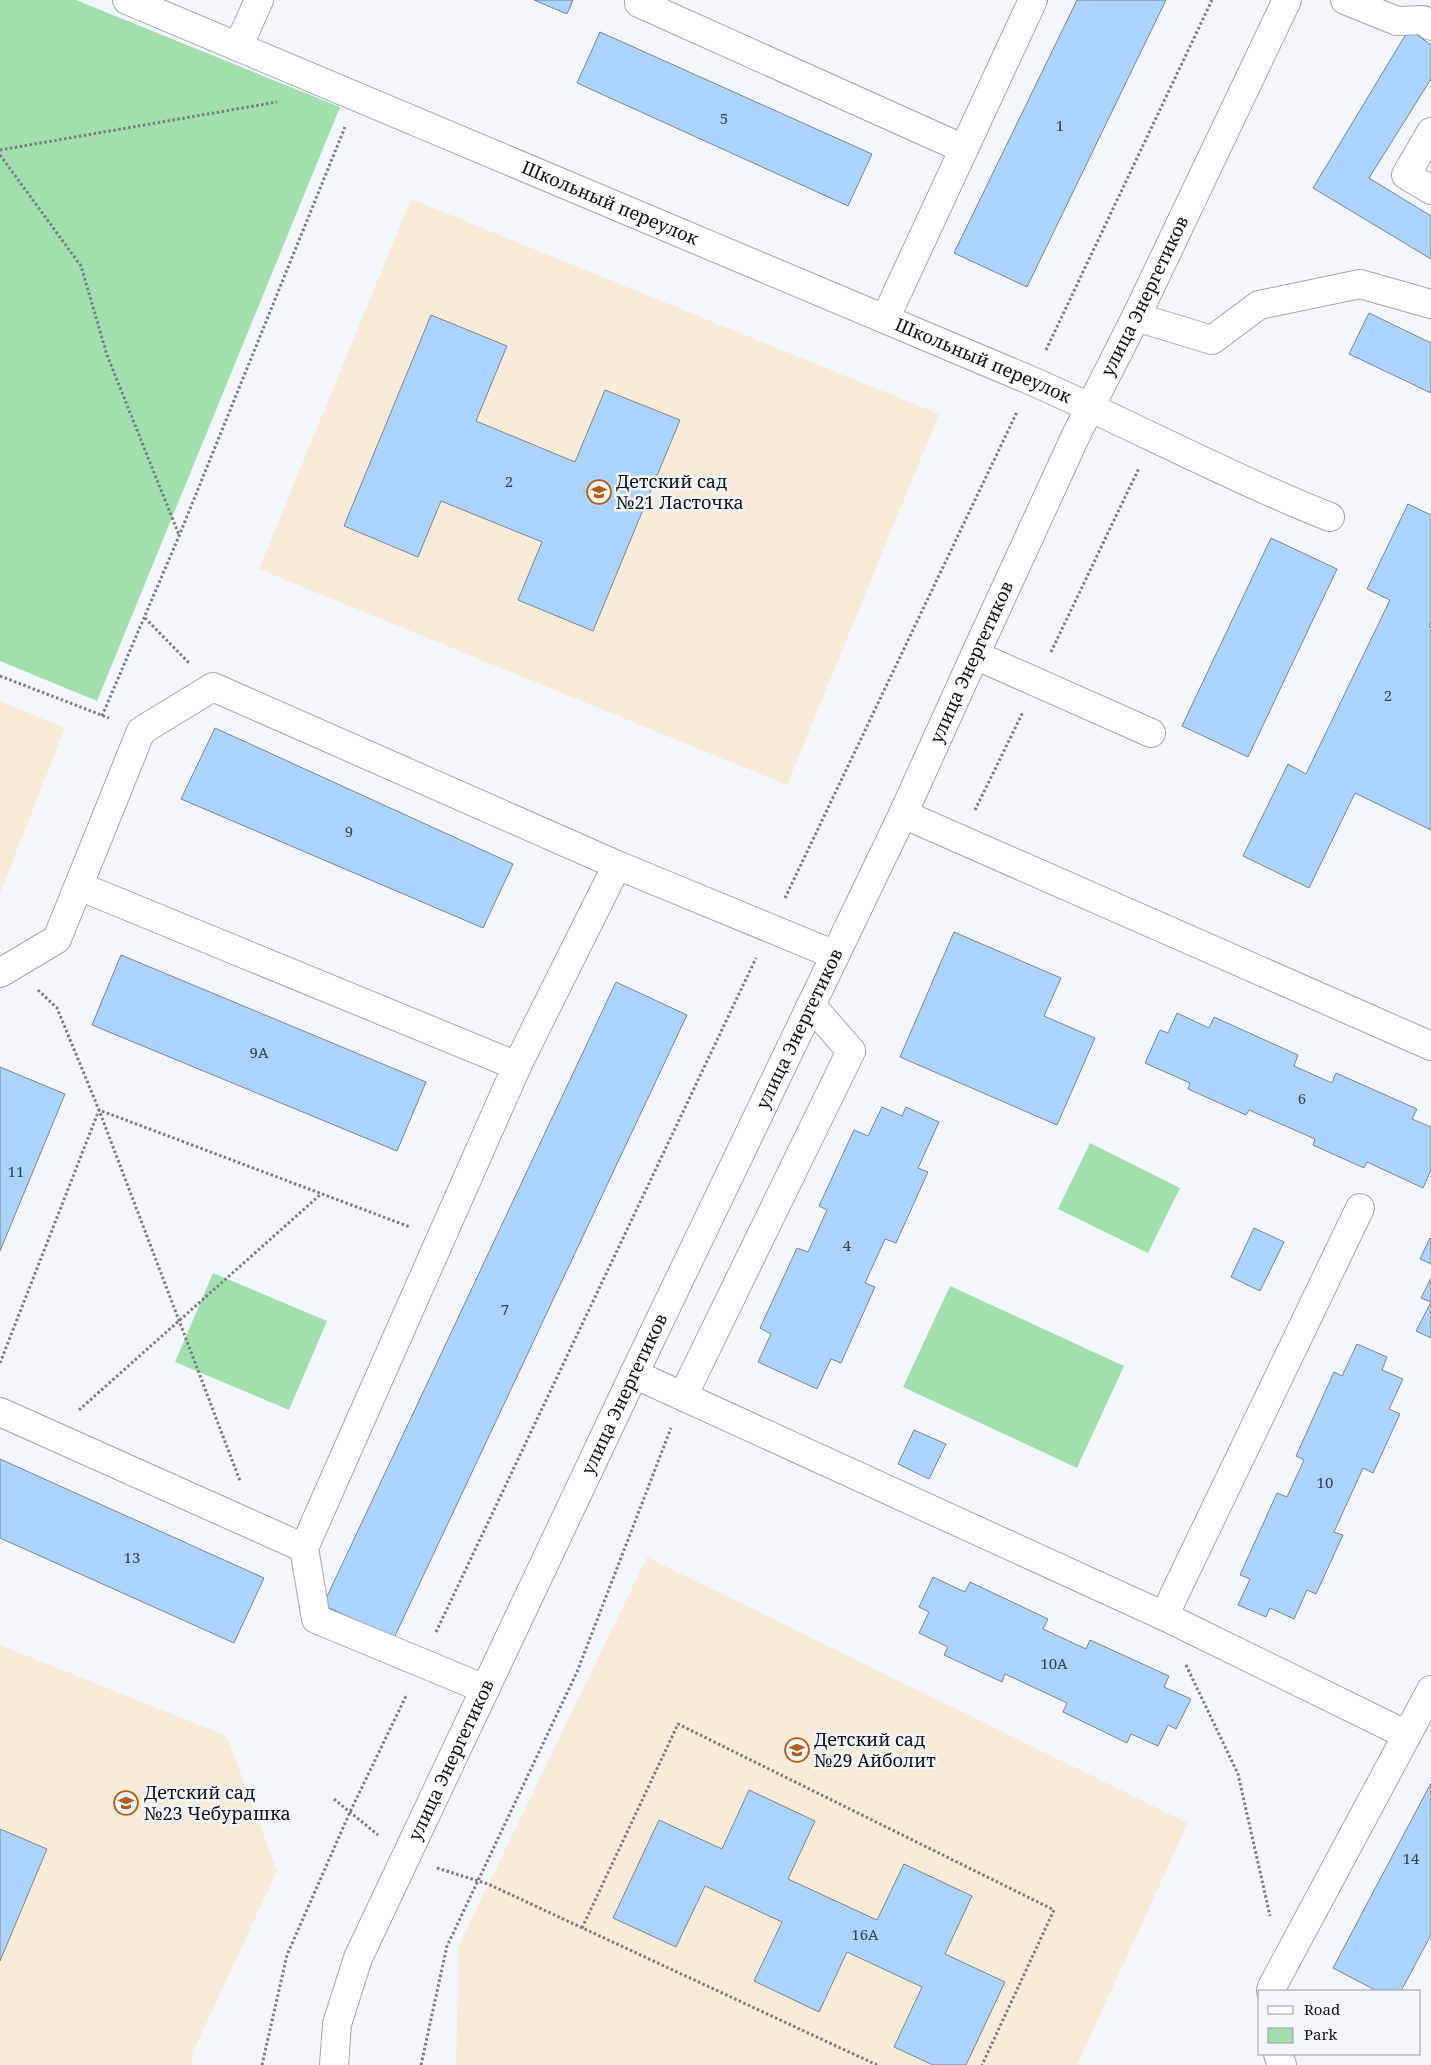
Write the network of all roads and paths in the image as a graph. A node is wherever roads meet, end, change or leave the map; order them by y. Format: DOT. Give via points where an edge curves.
graph roads {
  1 [pos="127,0"];
  2 [pos="259,0"];
  3 [pos="1033,0"];
  4 [pos="1212,0"];
  5 [pos="1286,0"];
  6 [pos="1345,0"];
  7 [pos="639,3"];
  8 [pos="1431,26"];
  9 [pos="238,47"];
  10 [pos="357,97"];
  11 [pos="283,100"];
  12 [pos="1431,132"];
  13 [pos="0,150"];
  14 [pos="964,150"];
  15 [pos="0,155"];
  16 [pos="1431,190"];
  17 [pos="1431,304"];
  18 [pos="1136,317"];
  19 [pos="885,319"];
  20 [pos="1032,381"];
  21 [pos="1091,407"];
  22 [pos="1153,436"];
  23 [pos="1330,517"];
  24 [pos="179,536"];
  25 [pos="144,618"];
  26 [pos="975,654"];
  27 [pos="0,676"];
  28 [pos="1037,682"];
  29 [pos="213,687"];
  30 [pos="102,716"];
  31 [pos="141,731"];
  32 [pos="1151,733"];
  33 [pos="903,814"];
  34 [pos="961,839"];
  35 [pos="618,866"];
  36 [pos="79,886"];
  37 [pos="770,928"];
  38 [pos="835,955"];
  39 [pos="6,969"];
  40 [pos="811,1005"];
  41 [pos="1431,1046"];
  42 [pos="517,1066"];
  43 [pos="99,1110"];
  44 [pos="321,1194"];
  45 [pos="1360,1208"];
  46 [pos="440,1239"];
  47 [pos="179,1321"];
  48 [pos="0,1363"];
  49 [pos="634,1374"];
  50 [pos="683,1396"];
  51 [pos="0,1412"];
  52 [pos="51,1435"];
  53 [pos="257,1526"];
  54 [pos="304,1548"];
  55 [pos="1164,1616"];
  56 [pos="422,1662"];
  57 [pos="485,1689"];
  58 [pos="1431,1690"];
  59 [pos="1407,1735"];
  60 [pos="334,1800"];
  61 [pos="350,1812"];
  62 [pos="405,1858"];
  63 [pos="477,1881"];
  64 [pos="582,1928"];
  65 [pos="1276,1980"];
  66 [pos="262,2065"];
  67 [pos="334,2065"];
  68 [pos="422,2065"];
  69 [pos="877,2065"];
  70 [pos="982,2065"];
  1 -- 9 [label="street, Школьный переулок"];
  2 -- 9 [label="street"];
  3 -- 14 [label="street"];
  4 -- 20 [label="path"];
  5 -- 18 [label="street, улица Энергетиков"];
  6 -- 8 [label="street" via="1397,21 1423,20"];
  7 -- 14 [label="street"];
  9 -- 10 [label="street, Школьный переулок"];
  10 -- 19 [label="street, Школьный переулок"];
  10 -- 24 [label="path"];
  11 -- 13 [label="path"];
  12 -- 16 [label="street" via="1406,174"];
  14 -- 19 [label="street"];
  15 -- 24 [label="path" via="81,266 107,355"];
  17 -- 18 [label="street" via="1360,284 1259,305 1212,340"];
  18 -- 21 [label="street, улица Энергетиков"];
  19 -- 20 [label="street, Школьный переулок"];
  20 -- 21 [label="street, Школьный переулок"];
  20 -- 37 [label="path"];
  21 -- 22 [label="street, Школьный переулок"];
  21 -- 26 [label="street, улица Энергетиков"];
  22 -- 23 [label="street, Школьный переулок" via="1280,498"];
  22 -- 28 [label="path"];
  24 -- 25 [label="path"];
  25 -- 29 [label="path"];
  25 -- 30 [label="path"];
  26 -- 28 [label="street"];
  26 -- 33 [label="street, улица Энергетиков"];
  27 -- 30 [label="path"];
  28 -- 32 [label="street"];
  28 -- 34 [label="path"];
  29 -- 31 [label="street"];
  29 -- 35 [label="street"];
  30 -- 31 [label="path"];
  31 -- 36 [label="street"];
  33 -- 34 [label="street"];
  33 -- 38 [label="street, улица Энергетиков"];
  34 -- 41 [label="street"];
  35 -- 37 [label="street"];
  35 -- 42 [label="street"];
  36 -- 39 [label="street" via="57,939"];
  36 -- 42 [label="street"];
  37 -- 38 [label="street"];
  37 -- 56 [label="path"];
  38 -- 40 [label="street, улица Энергетиков"];
  39 -- 43 [label="path" via="57,1008"];
  40 -- 49 [label="street, улица Энергетиков"];
  40 -- 50 [label="street" via="851,1051"];
  42 -- 46 [label="street"];
  43 -- 44 [label="path"];
  43 -- 47 [label="path"];
  43 -- 48 [label="path"];
  44 -- 46 [label="path"];
  44 -- 47 [label="path"];
  45 -- 55 [label="street"];
  46 -- 54 [label="street"];
  47 -- 52 [label="path"];
  47 -- 53 [label="path"];
  49 -- 50 [label="street"];
  49 -- 57 [label="street, улица Энергетиков"];
  50 -- 55 [label="street"];
  50 -- 63 [label="path" via="577,1672"];
  51 -- 52 [label="street"];
  52 -- 53 [label="street"];
  53 -- 54 [label="street"];
  54 -- 56 [label="street" via="316,1619"];
  55 -- 59 [label="street"];
  55 -- 65 [label="path" via="1238,1774"];
  56 -- 57 [label="street"];
  56 -- 61 [label="path"];
  57 -- 62 [label="street, улица Энергетиков"];
  58 -- 59 [label="street"];
  59 -- 65 [label="street"];
  60 -- 61 [label="path"];
  61 -- 62 [label="path"];
  61 -- 66 [label="path" via="287,1955"];
  62 -- 63 [label="path"];
  62 -- 67 [label="street, улица Энергетиков" via="358,1958 337,2024"];
  63 -- 64 [label="path"];
  63 -- 68 [label="path" via="447,1946"];
  64 -- 69 [label="path"];
  64 -- 70 [label="path" via="678,1724 1054,1910"];
}
